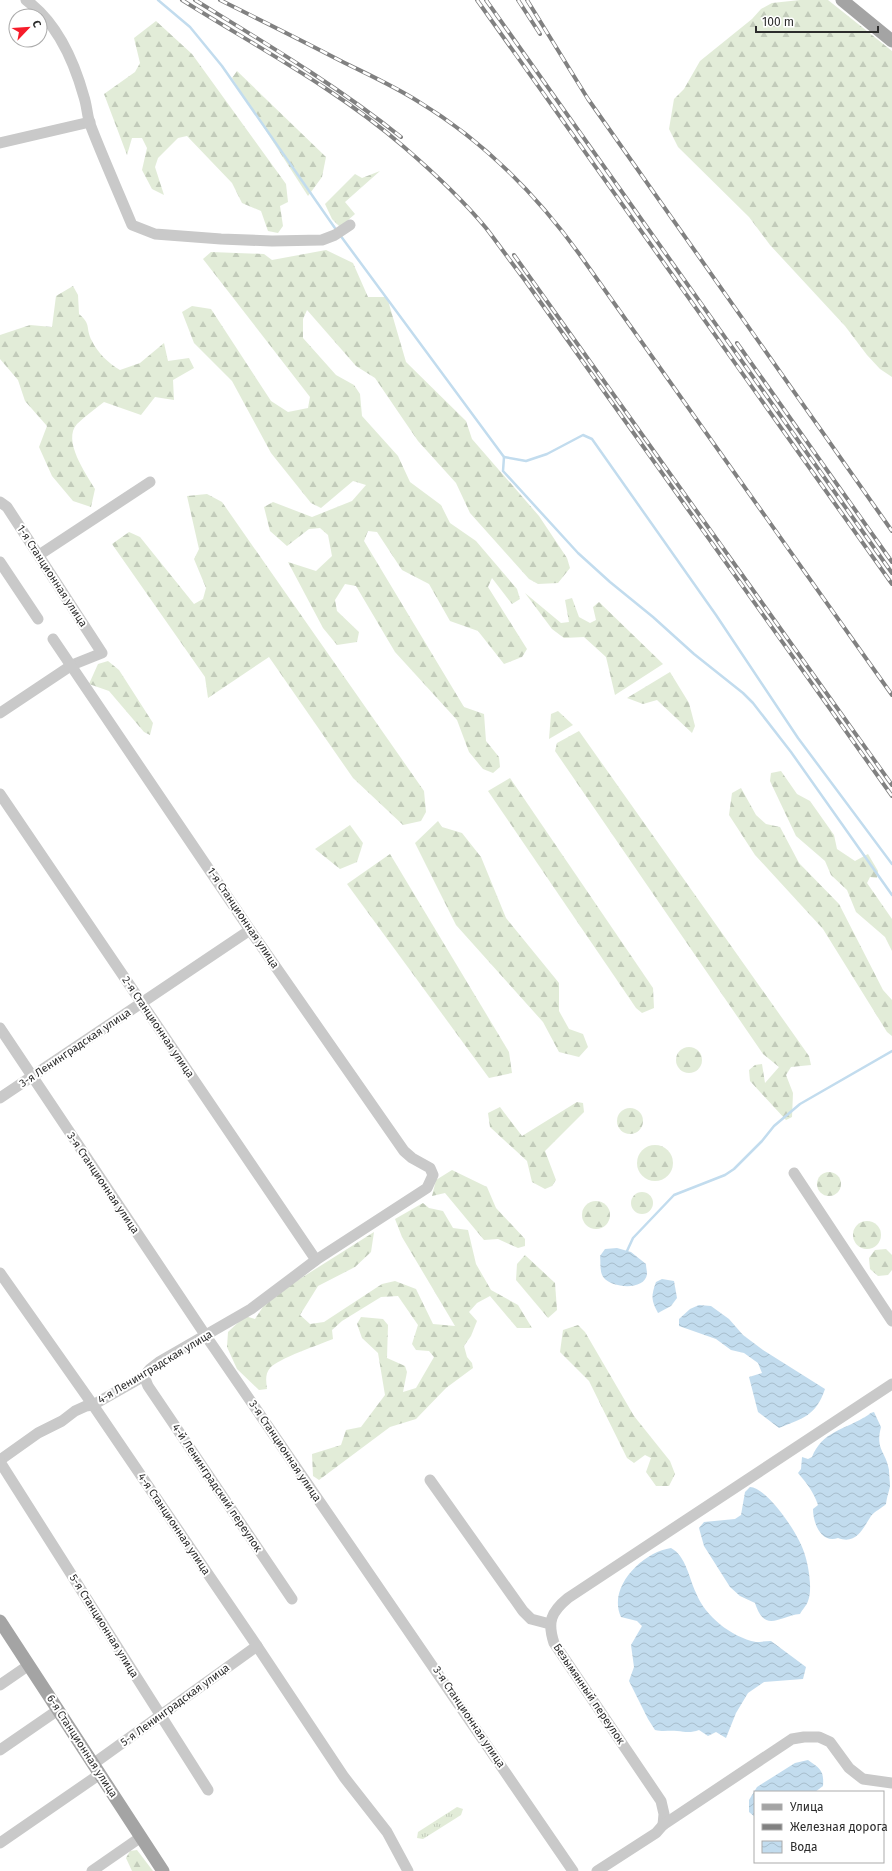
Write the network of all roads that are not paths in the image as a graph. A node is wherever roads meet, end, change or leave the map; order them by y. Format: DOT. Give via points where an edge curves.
graph roads {
  1 [pos="26,0"];
  2 [pos="842,0"];
  3 [pos="892,41"];
  4 [pos="90,122"];
  5 [pos="0,143"];
  6 [pos="350,225"];
  7 [pos="150,482"];
  8 [pos="2,507"];
  9 [pos="39,555"];
  10 [pos="0,562"];
  11 [pos="38,619"];
  12 [pos="54,639"];
  13 [pos="72,665"];
  14 [pos="0,713"];
  15 [pos="0,794"];
  16 [pos="250,930"];
  17 [pos="142,1003"];
  18 [pos="0,1028"];
  19 [pos="32,1077"];
  20 [pos="0,1098"];
  21 [pos="794,1173"];
  22 [pos="427,1188"];
  23 [pos="316,1260"];
  24 [pos="0,1274"];
  25 [pos="892,1321"];
  26 [pos="206,1336"];
  27 [pos="144,1376"];
  28 [pos="892,1384"];
  29 [pos="93,1405"];
  30 [pos="0,1461"];
  31 [pos="430,1480"];
  32 [pos="292,1599"];
  33 [pos="0,1621"];
  34 [pos="550,1624"];
  35 [pos="257,1646"];
  36 [pos="29,1665"];
  37 [pos="0,1685"];
  38 [pos="58,1710"];
  39 [pos="160,1715"];
  40 [pos="0,1750"];
  41 [pos="96,1769"];
  42 [pos="892,1783"];
  43 [pos="208,1790"];
  44 [pos="663,1825"];
  45 [pos="141,1837"];
  46 [pos="0,1843"];
  47 [pos="92,1871"];
  48 [pos="163,1871"];
  49 [pos="408,1871"];
  50 [pos="573,1871"];
  51 [pos="597,1871"];
  1 -- 4 [label="street" via="36,7 55,29 71,59"];
  2 -- 3 [label="main road"];
  4 -- 5 [label="street"];
  4 -- 6 [label="street" via="132,225 155,234 272,242 322,240"];
  7 -- 9 [label="street"];
  8 -- 9 [label="street, 1-я Станционная улица"];
  9 -- 13 [label="street, 1-я Станционная улица" via="102,653"];
  10 -- 11 [label="street"];
  12 -- 13 [label="street, 1-я Станционная улица"];
  13 -- 14 [label="street"];
  13 -- 16 [label="street, 1-я Станционная улица"];
  15 -- 17 [label="street, 2-я Станционная улица"];
  16 -- 17 [label="street, 3-я Ленинградская улица"];
  16 -- 22 [label="street, 1-я Станционная улица" via="404,1151 430,1168 432,1174"];
  17 -- 19 [label="street, 3-я Ленинградская улица"];
  17 -- 23 [label="street, 2-я Станционная улица"];
  18 -- 19 [label="street, 3-я Станционная улица"];
  19 -- 20 [label="street, 3-я Ленинградская улица"];
  19 -- 26 [label="street, 3-я Станционная улица"];
  21 -- 25 [label="street"];
  22 -- 23 [label="street, 4-я Ленинградская улица"];
  23 -- 26 [label="street, 4-я Ленинградская улица" via="251,1309"];
  24 -- 29 [label="street, 4-я Станционная улица"];
  26 -- 27 [label="street, 4-я Ленинградская улица" via="159,1362"];
  26 -- 50 [label="street, 3-я Станционная улица"];
  27 -- 29 [label="street, 4-я Ленинградская улица"];
  27 -- 32 [label="street, 4-й Ленинградский переулок" via="148,1386"];
  28 -- 34 [label="street" via="568,1598 556,1609"];
  29 -- 30 [label="street, 4-я Ленинградская улица" via="75,1411 38,1433"];
  29 -- 35 [label="street, 4-я Станционная улица"];
  30 -- 39 [label="street, 5-я Станционная улица"];
  31 -- 34 [label="street" via="523,1611 531,1619"];
  33 -- 36 [label="main road, 6-я Станционная улица"];
  34 -- 44 [label="street, Безымянный переулок" via="550,1632 560,1654 661,1801"];
  35 -- 39 [label="street, 5-я Ленинградская улица"];
  35 -- 49 [label="street, 4-я Станционная улица" via="344,1777 387,1832"];
  36 -- 37 [label="street"];
  36 -- 38 [label="main road, 6-я Станционная улица"];
  38 -- 40 [label="street"];
  38 -- 41 [label="main road, 6-я Станционная улица"];
  39 -- 41 [label="street, 5-я Ленинградская улица"];
  39 -- 43 [label="street, 5-я Станционная улица"];
  41 -- 45 [label="main road, 6-я Станционная улица"];
  41 -- 46 [label="street, 5-я Ленинградская улица"];
  42 -- 44 [label="street" via="863,1780 849,1768 830,1742 820,1736 792,1739"];
  44 -- 51 [label="street" via="656,1833"];
  45 -- 47 [label="street"];
  45 -- 48 [label="main road, 6-я Станционная улица"];
}
